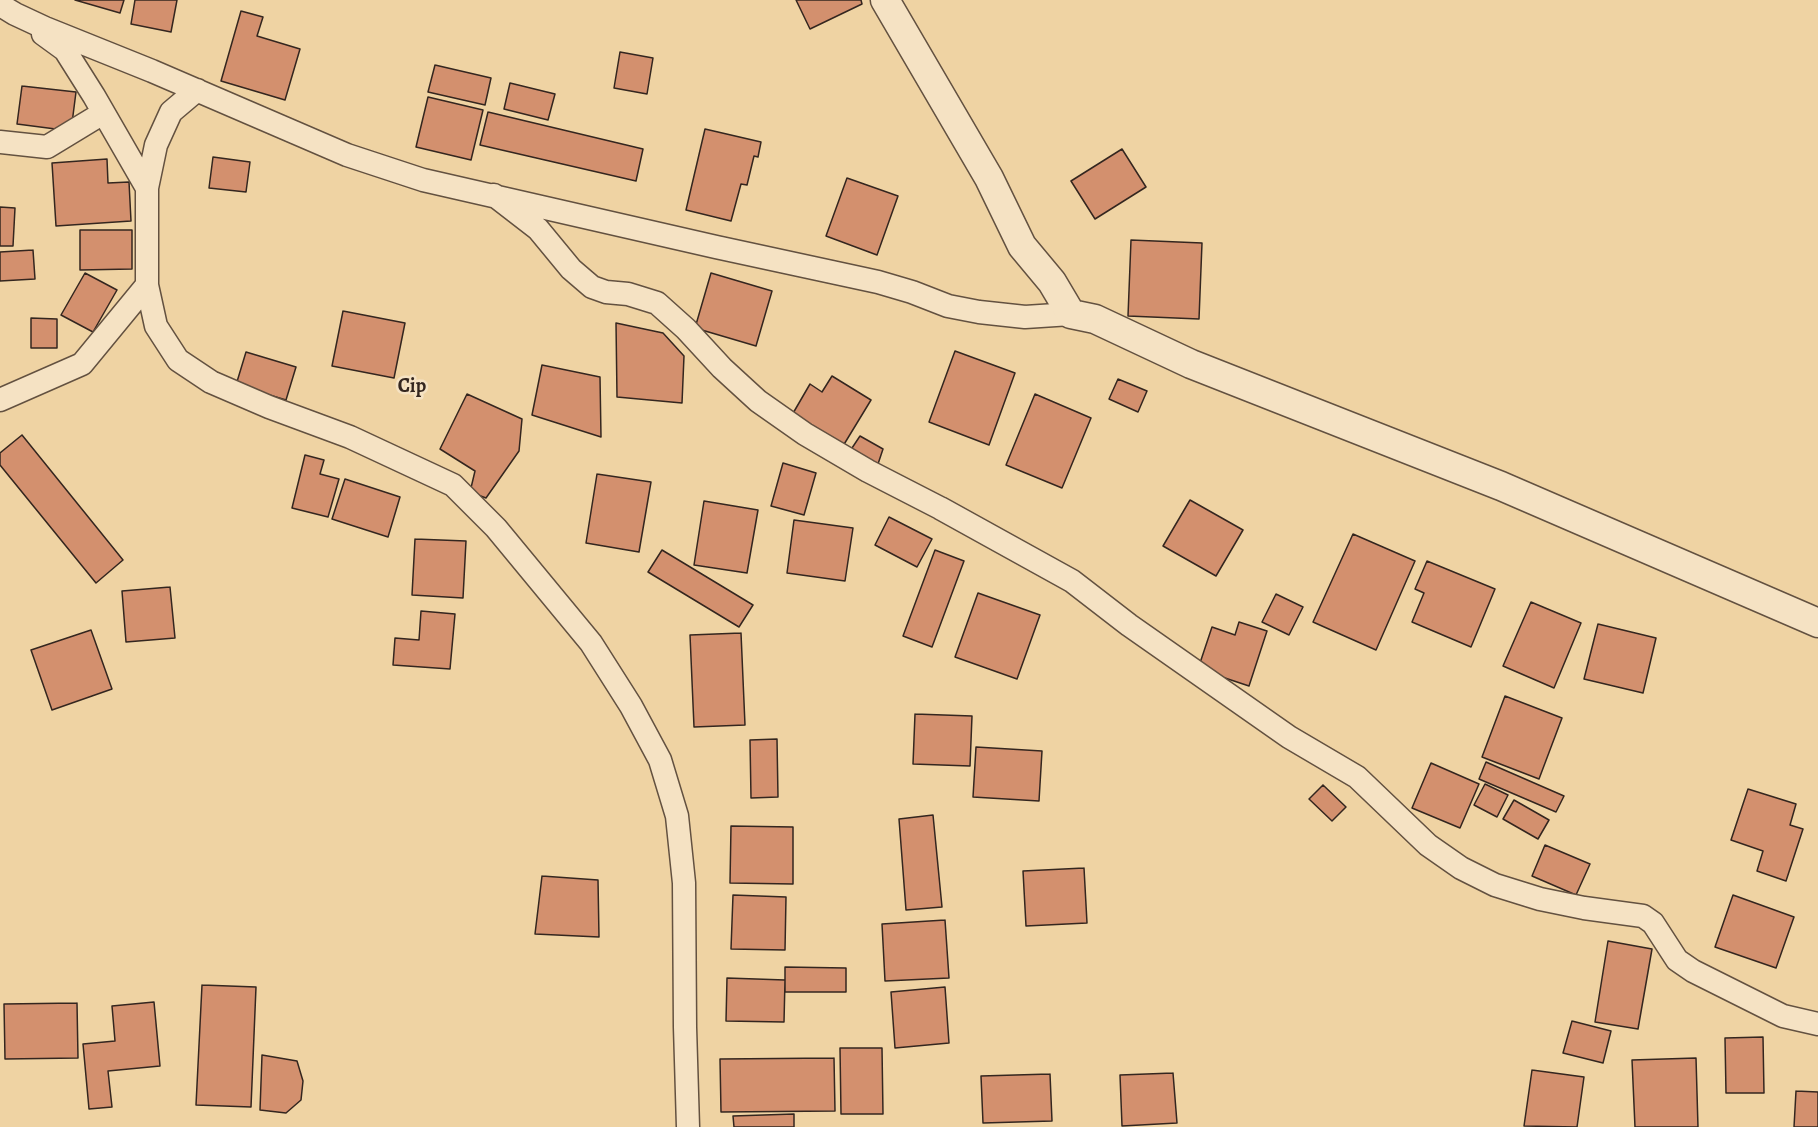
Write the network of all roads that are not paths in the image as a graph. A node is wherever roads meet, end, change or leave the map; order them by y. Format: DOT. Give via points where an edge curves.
graph roads {
  1 [pos="885,0"];
  2 [pos="8,10"];
  3 [pos="197,90"];
  4 [pos="103,113"];
  5 [pos="0,142"];
  6 [pos="147,188"];
  7 [pos="494,195"];
  8 [pos="147,285"];
  9 [pos="1071,314"];
  10 [pos="0,400"];
  11 [pos="1818,623"];
  12 [pos="1818,1024"];
  13 [pos="688,1127"];
  1 -- 9 [label="street" via="988,178 1022,246 1052,282"];
  2 -- 3 [label="street"];
  2 -- 4 [label="street" via="65,50"];
  3 -- 6 [label="street" via="171,112 156,145"];
  3 -- 7 [label="street" via="347,155 423,180"];
  4 -- 5 [label="street" via="47,147"];
  4 -- 6 [label="street"];
  6 -- 8 [label="street"];
  7 -- 9 [label="street" via="878,282 948,306 1025,317"];
  7 -- 12 [label="street" via="538,229 571,269 592,287 657,303 758,401 795,428 1072,581 1289,737 1357,777 1428,845 1461,868 1495,885 1540,899 1643,916 1653,923 1677,960 1694,971 1784,1016"];
  8 -- 10 [label="street" via="82,364"];
  8 -- 13 [label="street" via="156,326 178,360 211,382 350,437 453,485 496,528 591,643 660,760 677,816 684,883"];
  9 -- 11 [label="street" via="1095,319 1191,364 1501,486"];
}
